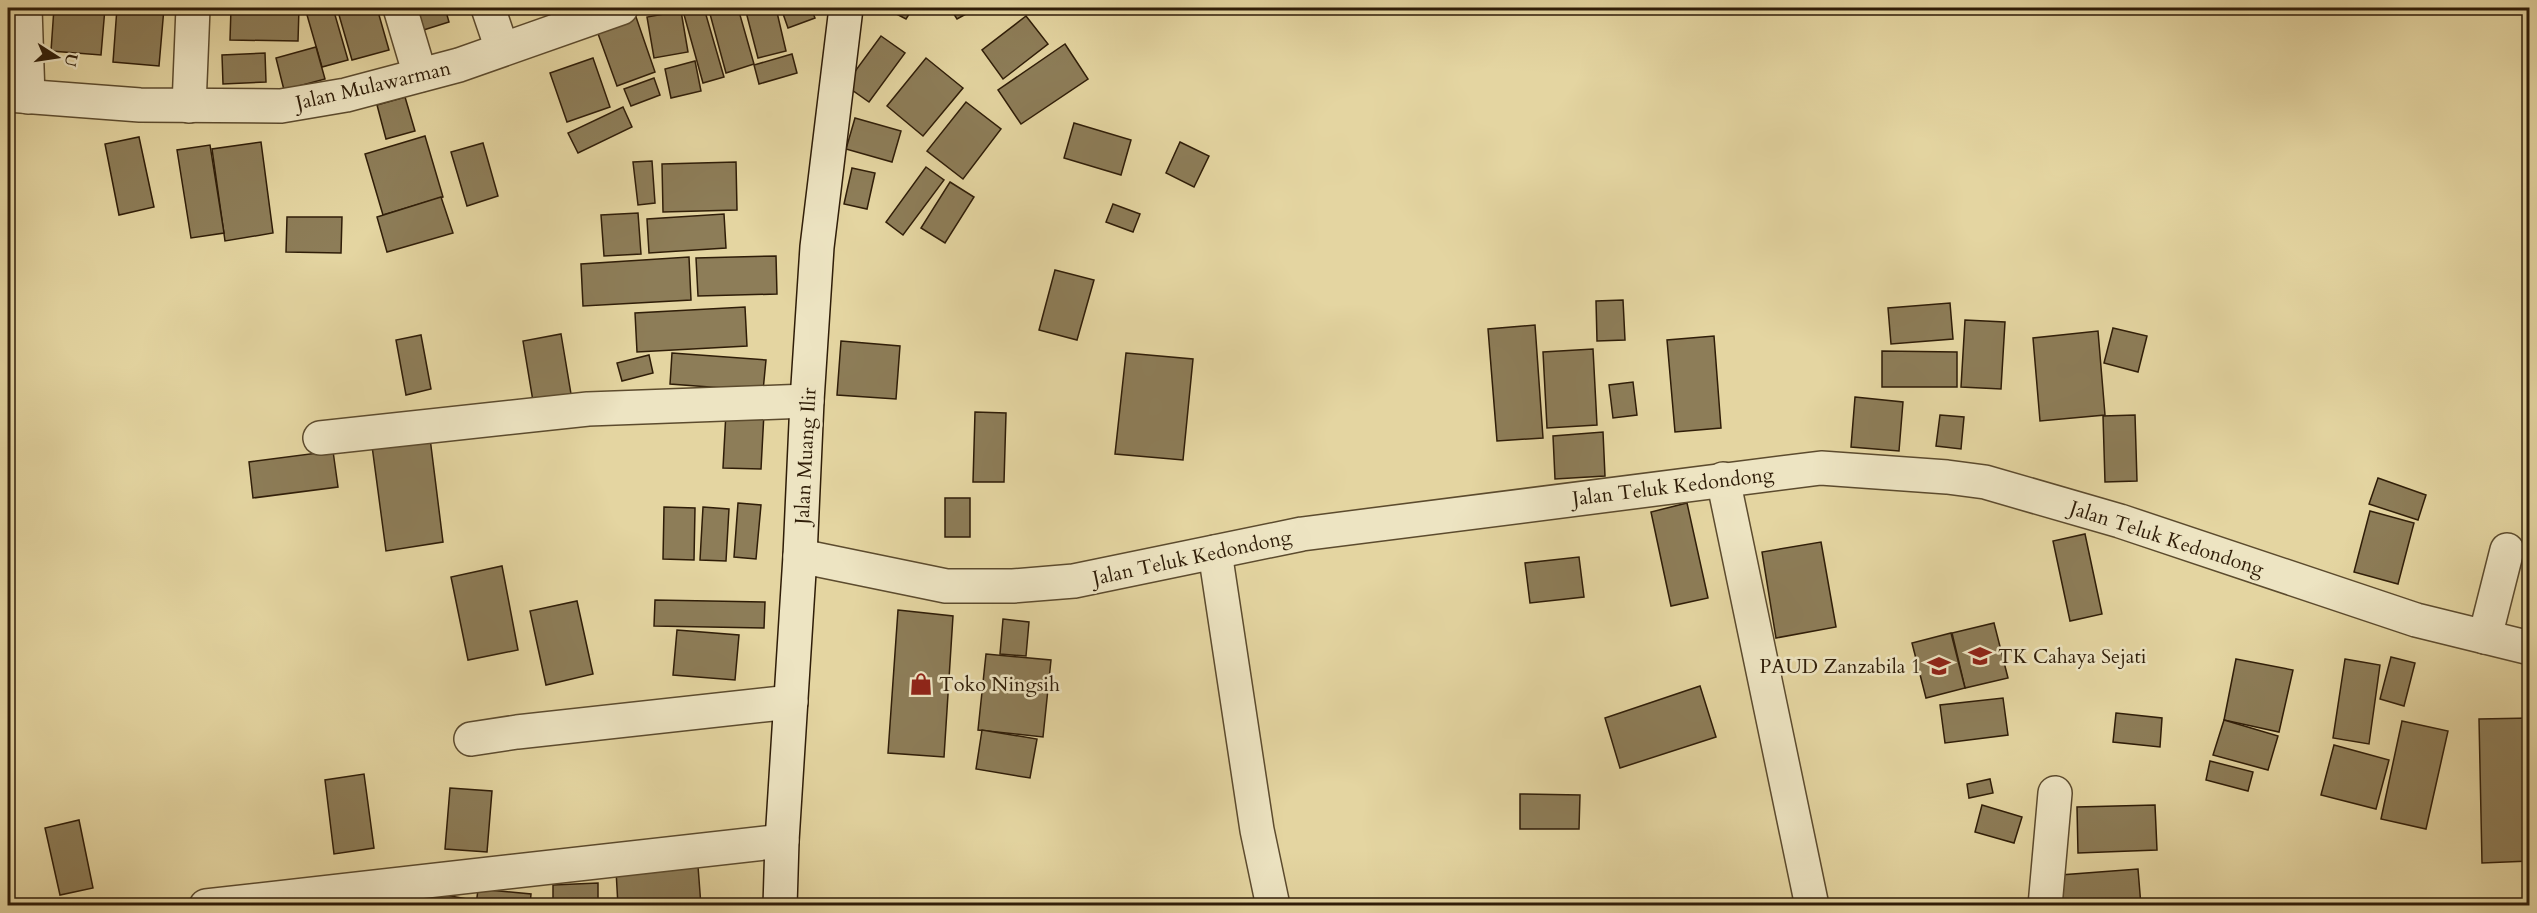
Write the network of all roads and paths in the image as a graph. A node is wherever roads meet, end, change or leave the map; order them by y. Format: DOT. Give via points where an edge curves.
graph roads {
  1 [pos="25,8"];
  2 [pos="193,8"];
  3 [pos="400,8"];
  4 [pos="488,8"];
  5 [pos="621,8"];
  6 [pos="846,8"];
  7 [pos="502,49"];
  8 [pos="420,75"];
  9 [pos="18,96"];
  10 [pos="189,106"];
  11 [pos="807,401"];
  12 [pos="320,438"];
  13 [pos="1723,479"];
  14 [pos="2507,550"];
  15 [pos="1215,552"];
  16 [pos="800,556"];
  17 [pos="2486,637"];
  18 [pos="2529,648"];
  19 [pos="791,702"];
  20 [pos="471,739"];
  21 [pos="2055,793"];
  22 [pos="782,841"];
  23 [pos="206,906"];
  24 [pos="780,906"];
  25 [pos="1273,906"];
  26 [pos="1812,906"];
  27 [pos="2045,906"];
  1 -- 9 [label="street"];
  2 -- 10 [label="street"];
  3 -- 8 [label="street"];
  4 -- 7 [label="street"];
  5 -- 7 [label="street, Jalan Mulawarman"];
  6 -- 11 [label="street, Jalan Muang Ilir" via="817,247"];
  7 -- 8 [label="street, Jalan Mulawarman"];
  8 -- 10 [label="street, Jalan Mulawarman" via="346,95 281,106"];
  9 -- 10 [label="street, Jalan Mulawarman"];
  11 -- 12 [label="street" via="588,408"];
  11 -- 16 [label="street, Jalan Muang Ilir"];
  13 -- 15 [label="street, Jalan Teluk Kedondong" via="1302,534"];
  13 -- 17 [label="street, Jalan Teluk Kedondong" via="1821,468 1985,482 2120,521 2416,620"];
  13 -- 26 [label="street"];
  14 -- 17 [label="street"];
  15 -- 16 [label="street, Jalan Teluk Kedondong" via="1074,581 1013,586 946,586"];
  15 -- 25 [label="street" via="1257,830"];
  16 -- 19 [label="street, Jalan Muang Ilir"];
  17 -- 18 [label="street, Jalan Teluk Kedondong"];
  19 -- 20 [label="street"];
  19 -- 22 [label="street, Jalan Muang Ilir"];
  21 -- 27 [label="street"];
  22 -- 23 [label="street"];
  22 -- 24 [label="street, Jalan Muang Ilir"];
}
